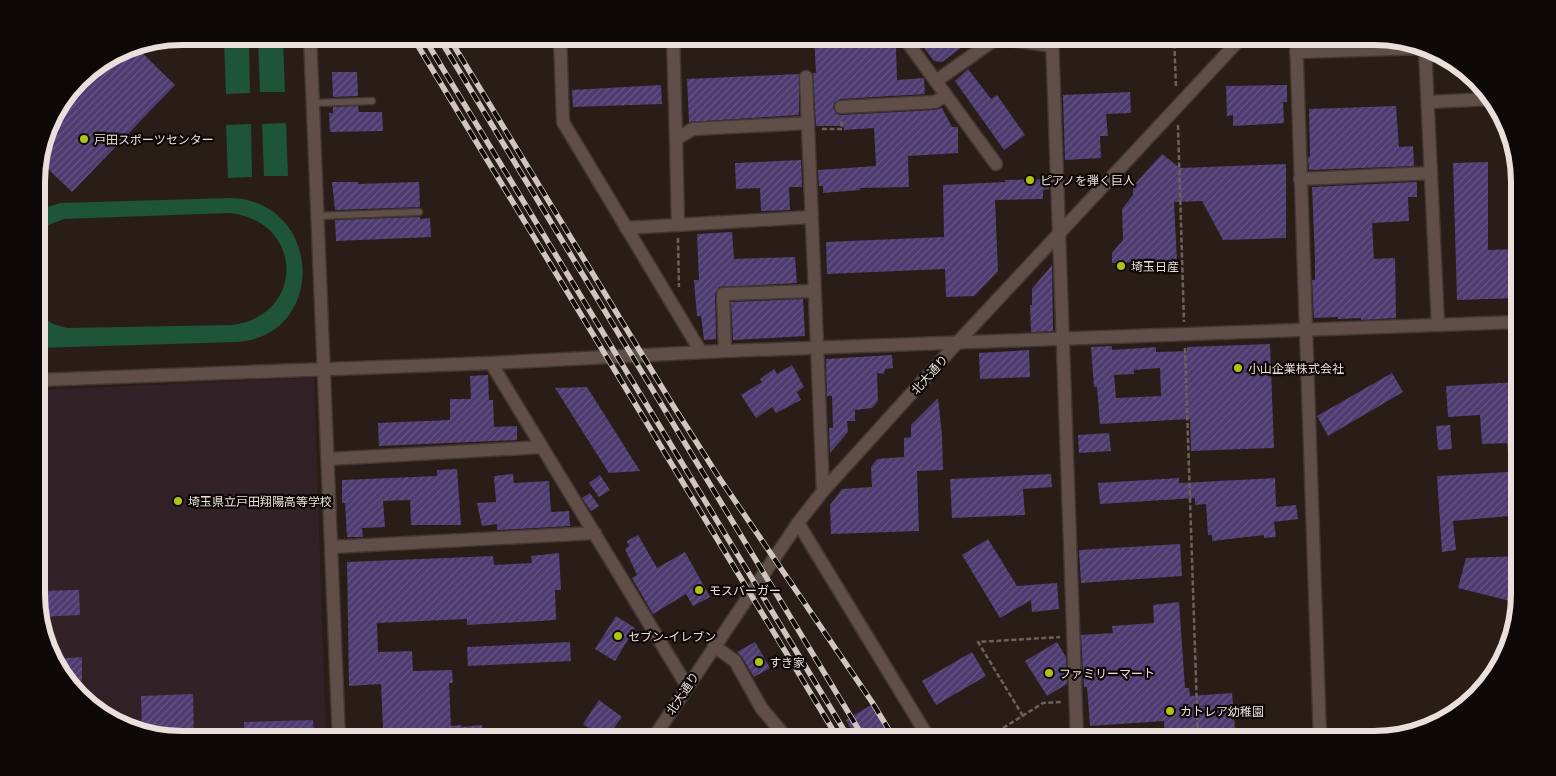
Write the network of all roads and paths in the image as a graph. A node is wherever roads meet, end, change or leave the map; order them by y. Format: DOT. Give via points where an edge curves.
graph roads {
  1 [pos="310,45"];
  2 [pos="560,45"];
  3 [pos="673,45"];
  4 [pos="910,45"];
  5 [pos="987,45"];
  6 [pos="1052,45"];
  7 [pos="1174,45"];
  8 [pos="1235,45"];
  9 [pos="1296,45"];
  10 [pos="1403,49"];
  11 [pos="1296,52"];
  12 [pos="1425,55"];
  13 [pos="806,77"];
  14 [pos="936,81"];
  15 [pos="946,95"];
  16 [pos="1483,99"];
  17 [pos="372,101"];
  18 [pos="313,102"];
  19 [pos="1428,102"];
  20 [pos="841,107"];
  21 [pos="1177,107"];
  22 [pos="808,126"];
  23 [pos="676,139"];
  24 [pos="996,164"];
  25 [pos="1431,173"];
  26 [pos="1300,179"];
  27 [pos="419,212"];
  28 [pos="317,216"];
  29 [pos="811,217"];
  30 [pos="678,225"];
  31 [pos="626,228"];
  32 [pos="1059,234"];
  33 [pos="679,289"];
  34 [pos="814,291"];
  35 [pos="1511,322"];
  36 [pos="1438,325"];
  37 [pos="1305,331"];
  38 [pos="1185,335"];
  39 [pos="1063,340"];
  40 [pos="957,343"];
  41 [pos="817,348"];
  42 [pos="725,351"];
  43 [pos="701,352"];
  44 [pos="491,363"];
  45 [pos="325,368"];
  46 [pos="45,380"];
  47 [pos="542,447"];
  48 [pos="328,460"];
  49 [pos="823,491"];
  50 [pos="798,523"];
  51 [pos="594,533"];
  52 [pos="332,547"];
  53 [pos="1074,636"];
  54 [pos="714,646"];
  55 [pos="687,686"];
  56 [pos="1076,702"];
  57 [pos="1023,716"];
  58 [pos="339,731"];
  59 [pos="658,731"];
  60 [pos="781,731"];
  61 [pos="925,731"];
  62 [pos="999,731"];
  63 [pos="1077,731"];
  64 [pos="1198,731"];
  65 [pos="1320,731"];
  1 -- 18 [label="street"];
  2 -- 31 [label="street" via="563,122"];
  3 -- 23 [label="street"];
  4 -- 14 [label="street"];
  5 -- 14 [label="street"];
  6 -- 32 [label="street"];
  7 -- 21 [label="path"];
  8 -- 21 [label="street, 北大通り"];
  9 -- 11 [label="street"];
  10 -- 11 [label="street"];
  11 -- 26 [label="street"];
  12 -- 19 [label="street"];
  13 -- 22 [label="street"];
  14 -- 15 [label="street"];
  15 -- 20 [label="street" via="935,102"];
  15 -- 24 [label="street"];
  16 -- 19 [label="street"];
  17 -- 18 [label="lane"];
  18 -- 28 [label="street"];
  19 -- 25 [label="street"];
  20 -- 22 [label="path" via="842,128"];
  21 -- 32 [label="street, 北大通り"];
  21 -- 38 [label="path"];
  22 -- 23 [label="street" via="693,129"];
  22 -- 29 [label="street"];
  23 -- 30 [label="street"];
  25 -- 26 [label="street"];
  25 -- 36 [label="street"];
  26 -- 37 [label="street"];
  27 -- 28 [label="lane"];
  28 -- 45 [label="street"];
  29 -- 30 [label="street"];
  29 -- 34 [label="street"];
  30 -- 31 [label="street"];
  30 -- 33 [label="path"];
  31 -- 43 [label="street"];
  32 -- 39 [label="street"];
  32 -- 40 [label="street, 北大通り"];
  34 -- 41 [label="street"];
  34 -- 42 [label="street" via="723,294"];
  35 -- 36 [label="street"];
  36 -- 37 [label="street"];
  37 -- 38 [label="street"];
  37 -- 65 [label="street"];
  38 -- 39 [label="street"];
  38 -- 64 [label="path"];
  39 -- 40 [label="street"];
  39 -- 53 [label="street"];
  40 -- 41 [label="street"];
  40 -- 49 [label="street, 北大通り"];
  41 -- 42 [label="street"];
  41 -- 49 [label="street"];
  42 -- 43 [label="street"];
  43 -- 44 [label="street"];
  44 -- 45 [label="street"];
  44 -- 47 [label="street"];
  45 -- 46 [label="street"];
  45 -- 48 [label="street"];
  47 -- 48 [label="street"];
  47 -- 51 [label="street"];
  48 -- 52 [label="street"];
  49 -- 50 [label="street, 北大通り"];
  50 -- 54 [label="street, 北大通り"];
  50 -- 61 [label="street"];
  51 -- 52 [label="street"];
  51 -- 55 [label="street"];
  52 -- 58 [label="street"];
  53 -- 56 [label="street"];
  53 -- 57 [label="path" via="978,642"];
  54 -- 55 [label="street, 北大通り"];
  54 -- 60 [label="street" via="735,661 762,709"];
  55 -- 59 [label="street, 北大通り"];
  56 -- 57 [label="path" via="1043,703"];
  56 -- 63 [label="street"];
  57 -- 62 [label="path"];
}
